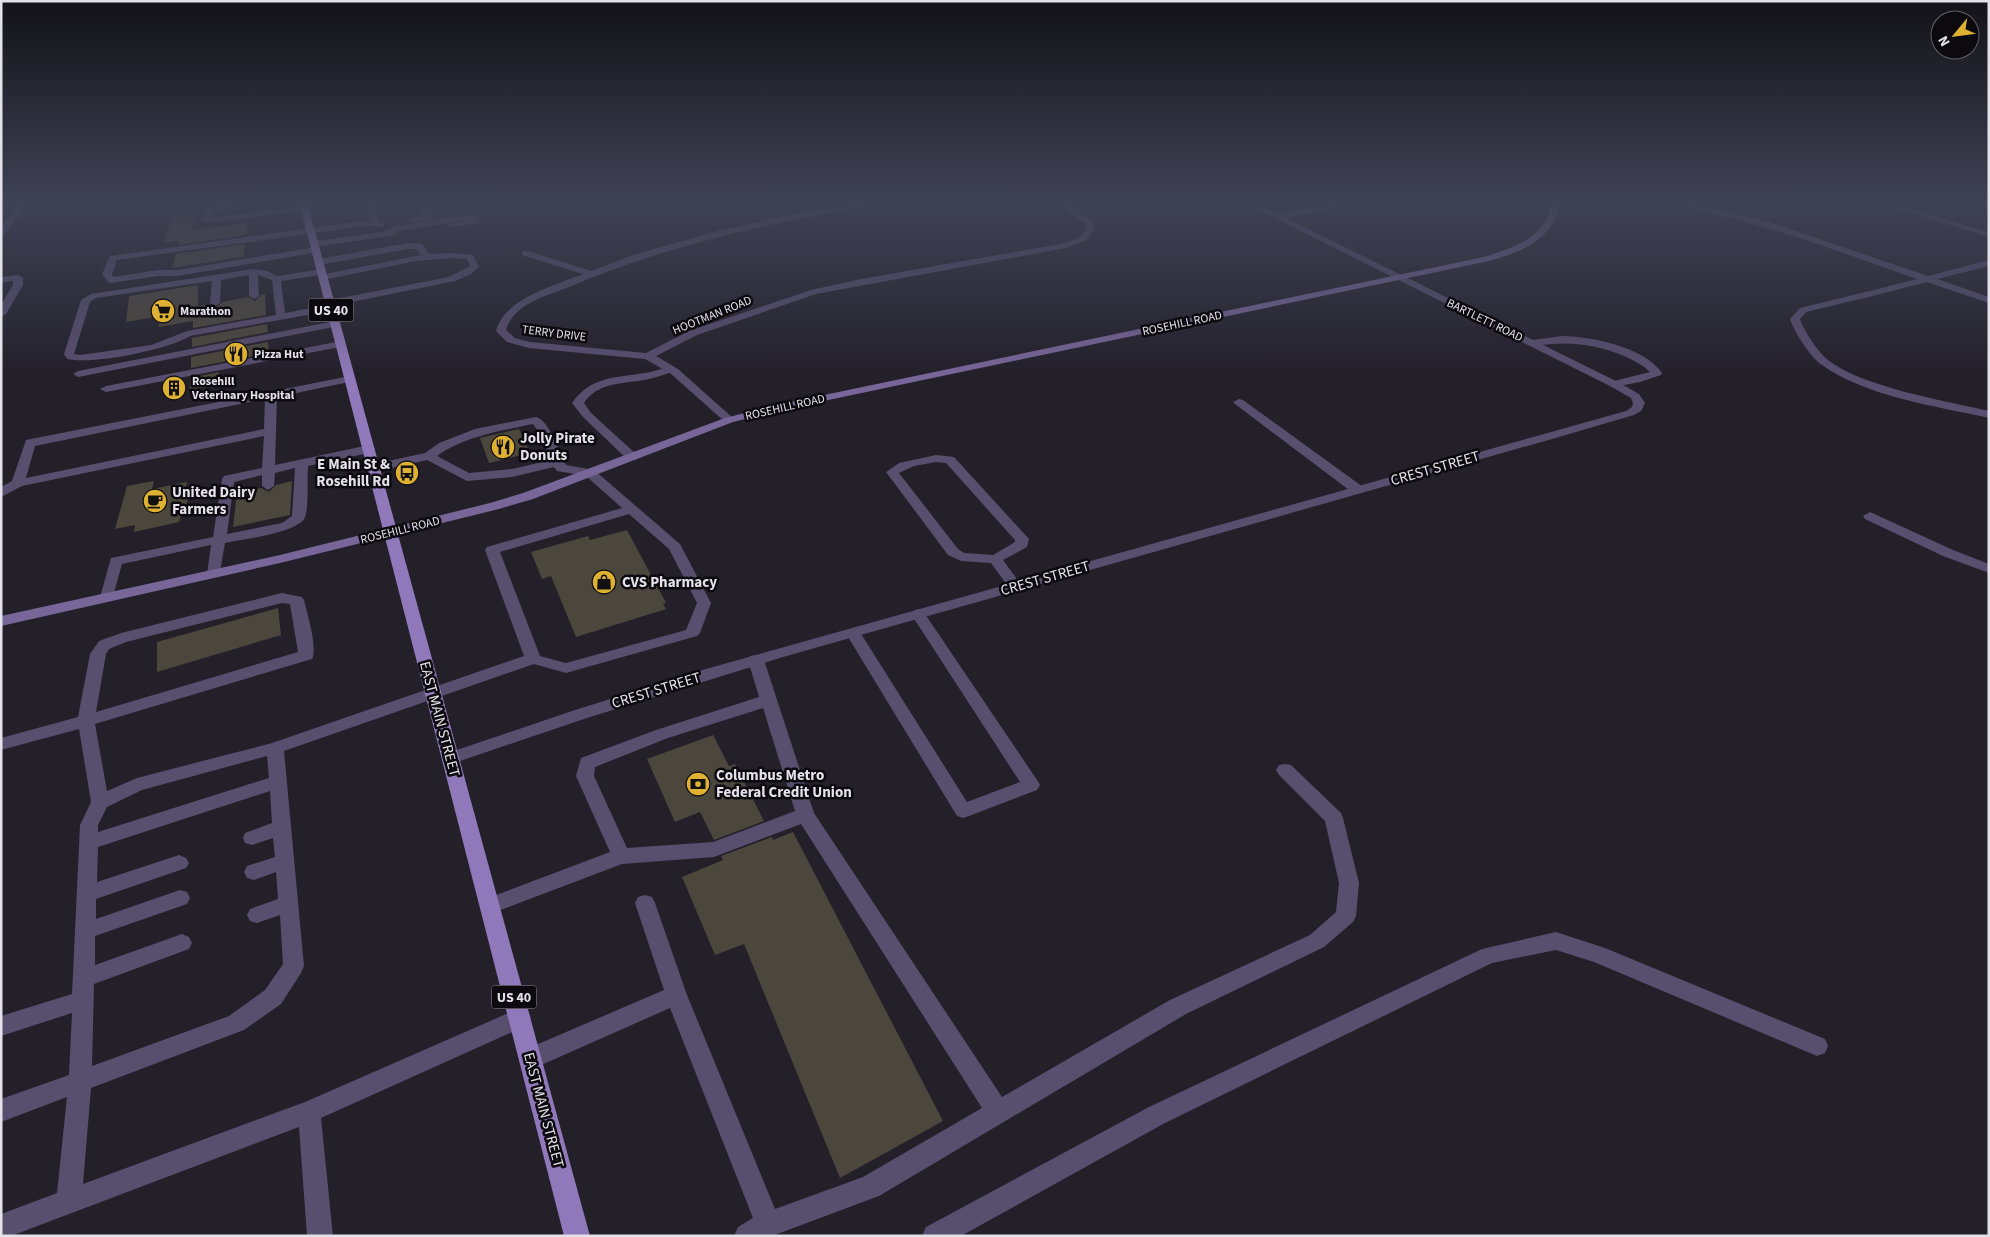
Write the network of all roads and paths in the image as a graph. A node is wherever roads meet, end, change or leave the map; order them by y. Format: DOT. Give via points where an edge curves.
graph roads {
  1 [pos="112,260"];
  2 [pos="119,260"];
  3 [pos="253,260"];
  4 [pos="318,260"];
  5 [pos="346,260"];
  6 [pos="362,260"];
  7 [pos="417,260"];
  8 [pos="471,260"];
  9 [pos="547,260"];
  10 [pos="627,260"];
  11 [pos="987,260"];
  12 [pos="1364,260"];
  13 [pos="1481,260"];
  14 [pos="1871,260"];
  15 [pos="247,261"];
  16 [pos="1989,263"];
  17 [pos="365,269"];
  18 [pos="321,270"];
  19 [pos="254,272"];
  20 [pos="589,273"];
  21 [pos="216,278"];
  22 [pos="1401,278"];
  23 [pos="276,279"];
  24 [pos="1927,279"];
  25 [pos="1,280"];
  26 [pos="254,296"];
  27 [pos="1989,300"];
  28 [pos="215,303"];
  29 [pos="330,305"];
  30 [pos="254,310"];
  31 [pos="1,314"];
  32 [pos="216,317"];
  33 [pos="281,317"];
  34 [pos="255,321"];
  35 [pos="336,324"];
  36 [pos="216,328"];
  37 [pos="1533,343"];
  38 [pos="341,344"];
  39 [pos="648,356"];
  40 [pos="671,369"];
  41 [pos="78,374"];
  42 [pos="350,379"];
  43 [pos="1614,384"];
  44 [pos="106,389"];
  45 [pos="271,396"];
  46 [pos="1239,402"];
  47 [pos="1639,403"];
  48 [pos="1989,415"];
  49 [pos="729,420"];
  50 [pos="270,431"];
  51 [pos="369,449"];
  52 [pos="429,456"];
  53 [pos="632,457"];
  54 [pos="558,462"];
  55 [pos="302,463"];
  56 [pos="374,468"];
  57 [pos="270,470"];
  58 [pos="590,472"];
  59 [pos="18,483"];
  60 [pos="268,486"];
  61 [pos="1358,490"];
  62 [pos="1,492"];
  63 [pos="633,509"];
  64 [pos="1870,516"];
  65 [pos="391,532"];
  66 [pos="219,540"];
  67 [pos="995,559"];
  68 [pos="1989,569"];
  69 [pos="214,574"];
  70 [pos="1015,586"];
  71 [pos="107,598"];
  72 [pos="918,614"];
  73 [pos="1,621"];
  74 [pos="853,632"];
  75 [pos="532,659"];
  76 [pos="756,660"];
  77 [pos="433,694"];
  78 [pos="768,700"];
  79 [pos="86,721"];
  80 [pos="1,744"];
  81 [pos="275,748"];
  82 [pos="450,758"];
  83 [pos="1286,770"];
  84 [pos="278,782"];
  85 [pos="100,802"];
  86 [pos="805,815"];
  87 [pos="282,827"];
  88 [pos="252,838"];
  89 [pos="88,843"];
  90 [pos="621,856"];
  91 [pos="285,861"];
  92 [pos="179,863"];
  93 [pos="254,872"];
  94 [pos="86,894"];
  95 [pos="180,898"];
  96 [pos="645,903"];
  97 [pos="289,904"];
  98 [pos="490,906"];
  99 [pos="257,915"];
  100 [pos="86,931"];
  101 [pos="182,943"];
  102 [pos="84,989"];
  103 [pos="676,995"];
  104 [pos="520,1018"];
  105 [pos="1,1026"];
  106 [pos="1816,1046"];
  107 [pos="530,1059"];
  108 [pos="80,1082"];
  109 [pos="1,1111"];
  110 [pos="309,1112"];
  111 [pos="998,1112"];
  112 [pos="69,1202"];
  113 [pos="768,1224"];
  114 [pos="1,1227"];
  115 [pos="320,1236"];
  116 [pos="577,1236"];
  117 [pos="747,1236"];
  118 [pos="936,1236"];
  1 -- 15 [label="street" via="107,274 111,280"];
  2 -- 15 [label="street" via="121,268 159,271"];
  3 -- 15 [label="street"];
  4 -- 18 [label="main road, EAST MAIN STREET / US 40"];
  5 -- 18 [label="street"];
  6 -- 17 [label="street"];
  7 -- 17 [label="street"];
  8 -- 29 [label="street" via="475,267 452,279"];
  9 -- 20 [label="street"];
  10 -- 20 [label="street, TERRY DRIVE"];
  11 -- 39 [label="street, HOOTMAN ROAD" via="814,292 693,333"];
  12 -- 22 [label="street, BARTLETT ROAD"];
  13 -- 22 [label="street, ROSEHILL ROAD"];
  14 -- 24 [label="street"];
  16 -- 24 [label="street"];
  17 -- 18 [label="street"];
  18 -- 23 [label="street"];
  18 -- 29 [label="main road, EAST MAIN STREET / US 40"];
  19 -- 21 [label="street"];
  19 -- 23 [label="street"];
  19 -- 26 [label="street"];
  20 -- 39 [label="street, TERRY DRIVE" via="510,312 502,322 502,331 511,340 529,345"];
  21 -- 28 [label="street"];
  21 -- 36 [label="street" via="103,294 86,300 69,354 80,358 161,345 187,334"];
  22 -- 37 [label="street, BARTLETT ROAD"];
  22 -- 49 [label="street, ROSEHILL ROAD" via="830,396"];
  23 -- 33 [label="street"];
  24 -- 27 [label="street"];
  24 -- 48 [label="street" via="1803,310 1795,319 1798,329 1824,362 1848,376 1890,391"];
  25 -- 31 [label="street" via="18,278 18,285"];
  29 -- 33 [label="street"];
  29 -- 35 [label="main road, EAST MAIN STREET / US 40"];
  30 -- 34 [label="street"];
  32 -- 36 [label="street"];
  33 -- 34 [label="street"];
  34 -- 36 [label="street"];
  35 -- 38 [label="main road, EAST MAIN STREET / US 40"];
  35 -- 41 [label="street"];
  37 -- 43 [label="street, BARTLETT ROAD"];
  37 -- 43 [label="street" via="1560,338 1596,341 1639,359 1657,373"];
  38 -- 42 [label="main road, EAST MAIN STREET / US 40"];
  38 -- 44 [label="street"];
  39 -- 40 [label="street, TERRY DRIVE"];
  40 -- 49 [label="street, TERRY DRIVE"];
  40 -- 53 [label="street" via="640,378 603,383 582,395 578,403"];
  42 -- 45 [label="street"];
  42 -- 51 [label="main road, EAST MAIN STREET / US 40"];
  43 -- 47 [label="street, BARTLETT ROAD" via="1635,396"];
  45 -- 50 [label="street"];
  45 -- 59 [label="street" via="30,443"];
  46 -- 61 [label="street"];
  47 -- 61 [label="street, CREST STREET" via="1637,409 1630,413"];
  49 -- 53 [label="street, ROSEHILL ROAD"];
  50 -- 57 [label="street"];
  50 -- 59 [label="street"];
  51 -- 55 [label="street"];
  51 -- 56 [label="main road, EAST MAIN STREET / US 40"];
  52 -- 54 [label="street" via="467,477 512,473"];
  52 -- 54 [label="street" via="465,436 536,420"];
  52 -- 56 [label="street"];
  53 -- 58 [label="street, ROSEHILL ROAD"];
  54 -- 58 [label="street" via="561,468"];
  55 -- 57 [label="street"];
  55 -- 66 [label="street" via="299,516 295,522 286,526 264,525"];
  56 -- 65 [label="main road, EAST MAIN STREET / US 40"];
  57 -- 60 [label="street"];
  57 -- 66 [label="street" via="228,479"];
  58 -- 63 [label="street"];
  58 -- 65 [label="street, ROSEHILL ROAD" via="503,504"];
  59 -- 62 [label="street"];
  61 -- 70 [label="street, CREST STREET"];
  63 -- 75 [label="street" via="492,550"];
  63 -- 75 [label="street" via="675,547 704,603 692,632 566,668"];
  64 -- 68 [label="street" via="1915,539"];
  65 -- 69 [label="street, ROSEHILL ROAD"];
  65 -- 77 [label="main road, EAST MAIN STREET / US 40"];
  66 -- 69 [label="street"];
  66 -- 71 [label="street" via="116,561"];
  67 -- 67 [label="street" via="1022,544 1022,539 950,460 940,457 897,467 892,472 953,552 960,557"];
  67 -- 70 [label="street"];
  69 -- 71 [label="street, ROSEHILL ROAD"];
  70 -- 72 [label="street, CREST STREET"];
  71 -- 73 [label="street, ROSEHILL ROAD"];
  72 -- 74 [label="street, CREST STREET"];
  72 -- 74 [label="street" via="1031,785 963,811"];
  74 -- 76 [label="street, CREST STREET"];
  75 -- 77 [label="street"];
  76 -- 78 [label="street"];
  76 -- 82 [label="street, CREST STREET" via="551,723"];
  77 -- 81 [label="street"];
  77 -- 82 [label="main road, EAST MAIN STREET / US 40"];
  78 -- 86 [label="street"];
  78 -- 90 [label="street" via="662,734 587,764 585,776"];
  79 -- 79 [label="street" via="98,654 104,645 268,601 282,598 297,600 306,655"];
  79 -- 80 [label="street"];
  79 -- 85 [label="street"];
  81 -- 84 [label="street"];
  81 -- 85 [label="street" via="137,785"];
  82 -- 98 [label="main road, EAST MAIN STREET / US 40"];
  83 -- 111 [label="street" via="1334,818 1349,883 1346,916 1317,941 1178,1007"];
  84 -- 87 [label="street"];
  84 -- 89 [label="street"];
  85 -- 89 [label="street" via="89,825"];
  86 -- 90 [label="street" via="714,850"];
  86 -- 111 [label="street"];
  87 -- 88 [label="street"];
  87 -- 91 [label="street"];
  89 -- 94 [label="street"];
  90 -- 98 [label="street"];
  91 -- 93 [label="street"];
  91 -- 97 [label="street"];
  92 -- 94 [label="street"];
  94 -- 100 [label="street"];
  95 -- 100 [label="street"];
  96 -- 103 [label="street"];
  97 -- 99 [label="street"];
  97 -- 108 [label="street" via="294,966 273,997 236,1023"];
  98 -- 104 [label="main road, EAST MAIN STREET / US 40"];
  100 -- 102 [label="street"];
  101 -- 102 [label="street"];
  102 -- 105 [label="street"];
  102 -- 108 [label="street"];
  103 -- 107 [label="street"];
  103 -- 113 [label="street"];
  104 -- 107 [label="main road, EAST MAIN STREET / US 40"];
  104 -- 110 [label="street"];
  106 -- 118 [label="street" via="1598,954 1556,941 1489,955 1157,1115"];
  107 -- 116 [label="main road, EAST MAIN STREET / US 40"];
  108 -- 109 [label="street"];
  108 -- 112 [label="street"];
  110 -- 112 [label="street"];
  110 -- 115 [label="street"];
  111 -- 113 [label="street" via="870,1187"];
  112 -- 114 [label="street"];
  113 -- 117 [label="street"];
}
